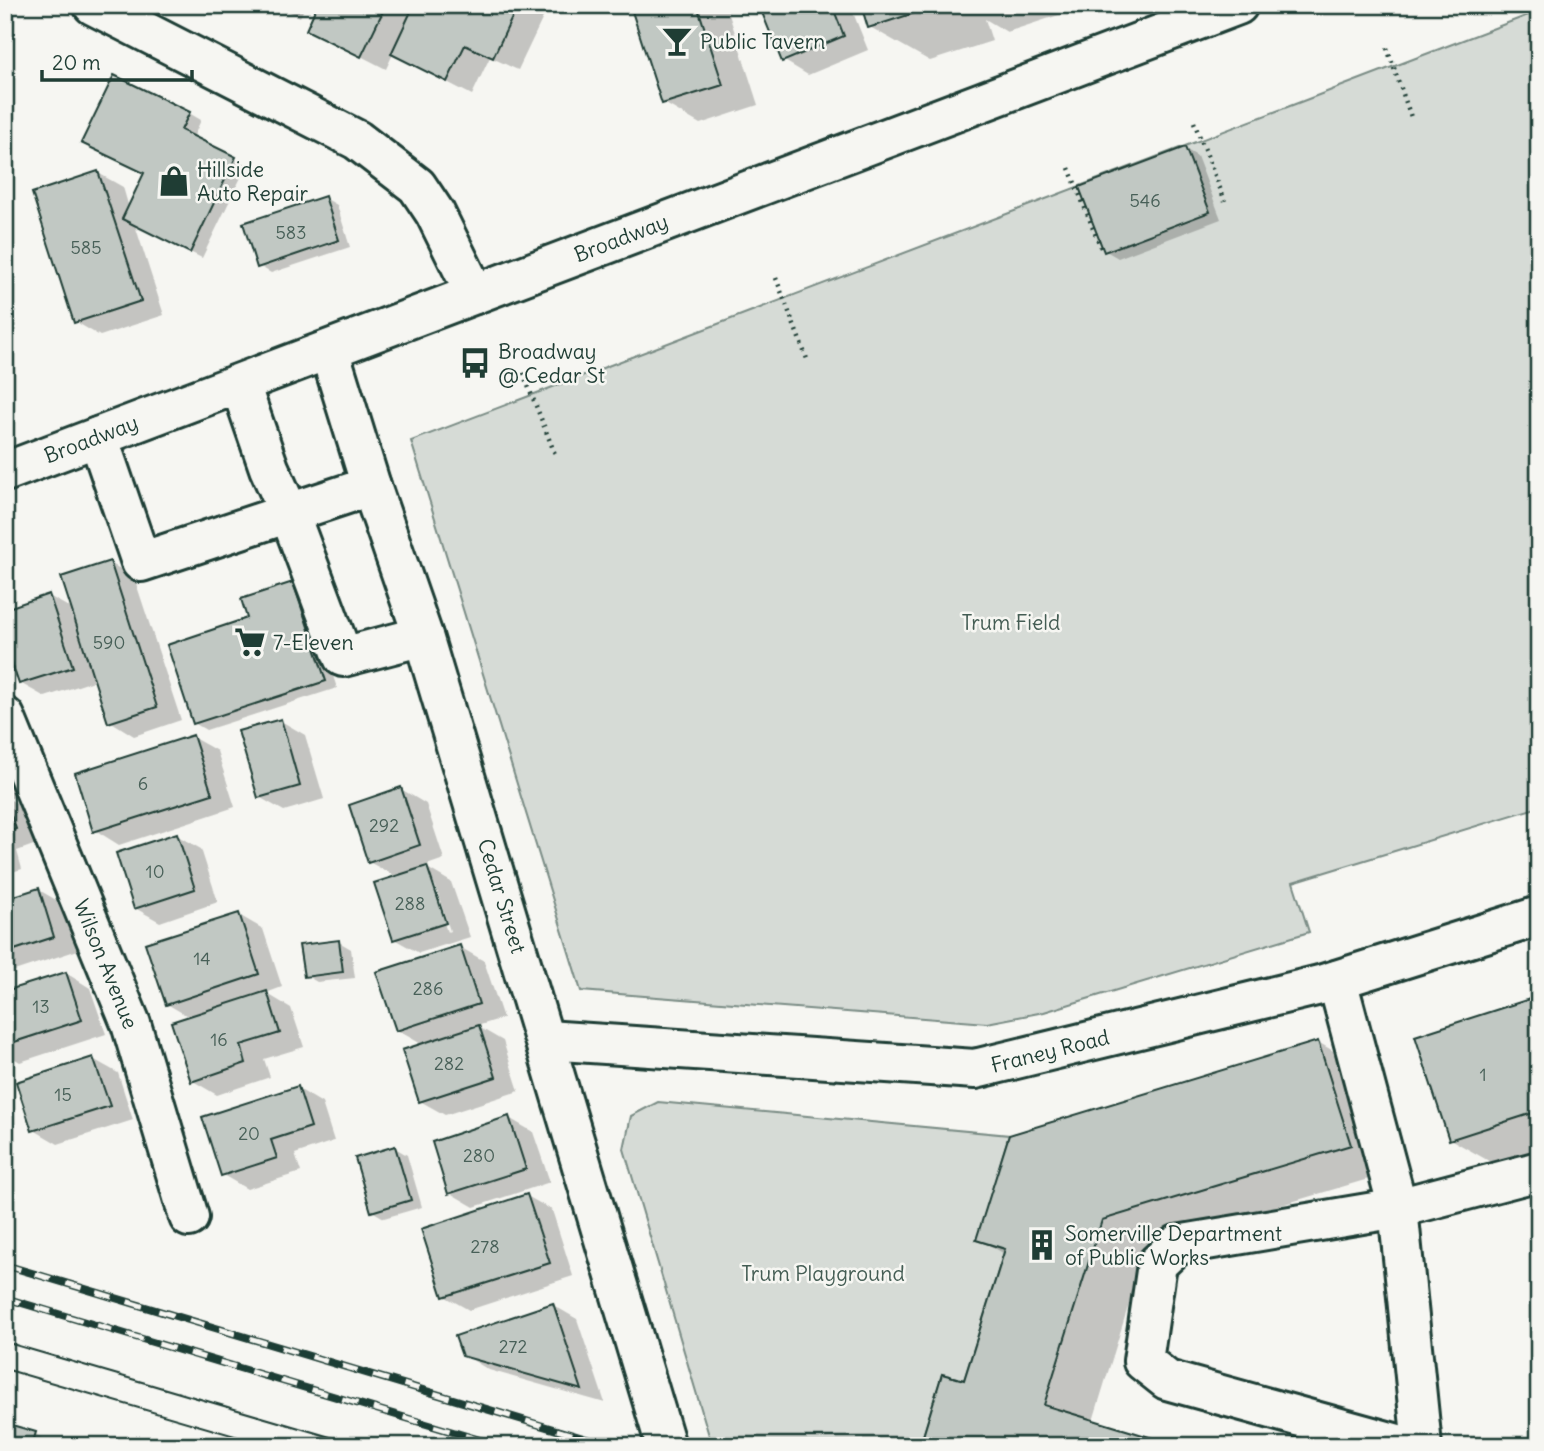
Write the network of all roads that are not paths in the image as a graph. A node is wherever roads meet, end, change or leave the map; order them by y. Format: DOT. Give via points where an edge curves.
graph roads {
  1 [pos="93,5"];
  2 [pos="1238,5"];
  3 [pos="141,16"];
  4 [pos="475,294"];
  5 [pos="329,350"];
  6 [pos="240,384"];
  7 [pos="98,437"];
  8 [pos="5,472"];
  9 [pos="371,486"];
  10 [pos="289,513"];
  11 [pos="423,636"];
  12 [pos="5,717"];
  13 [pos="1539,916"];
  14 [pos="1337,979"];
  15 [pos="546,1040"];
  16 [pos="1539,1171"];
  17 [pos="1398,1208"];
  18 [pos="189,1217"];
  19 [pos="664,1437"];
  20 [pos="1405,1446"];
  21 [pos="1422,1446"];
  1 -- 3 [label="street"];
  2 -- 4 [label="street, Broadway"];
  3 -- 4 [label="street" via="358,140 417,186"];
  4 -- 5 [label="street, Broadway"];
  5 -- 6 [label="street, Broadway"];
  5 -- 9 [label="street, Cedar Street"];
  6 -- 7 [label="street, Broadway"];
  6 -- 10 [label="street"];
  7 -- 8 [label="street, Broadway"];
  7 -- 10 [label="street" via="141,562"];
  9 -- 10 [label="street"];
  9 -- 11 [label="street, Cedar Street"];
  10 -- 11 [label="street" via="343,657"];
  11 -- 15 [label="street, Cedar Street"];
  12 -- 18 [label="street, Wilson Avenue" via="131,1024"];
  13 -- 14 [label="street, Franey Road"];
  14 -- 15 [label="street, Franey Road" via="975,1069"];
  14 -- 17 [label="street"];
  15 -- 19 [label="street, Cedar Street"];
  16 -- 17 [label="street"];
  17 -- 20 [label="street" via="1177,1245 1157,1264 1143,1361 1167,1380"];
  17 -- 21 [label="street"];
}
